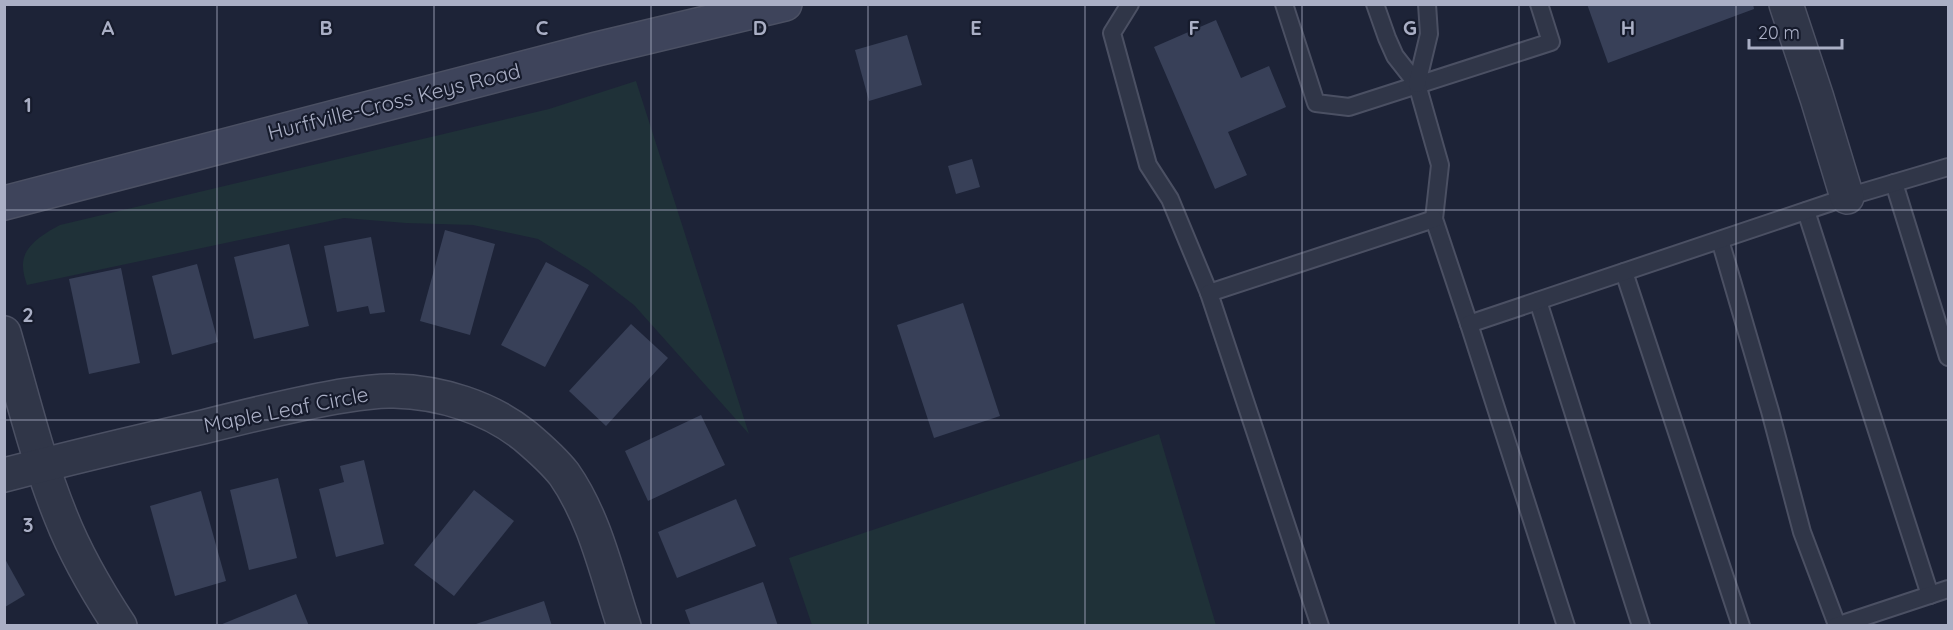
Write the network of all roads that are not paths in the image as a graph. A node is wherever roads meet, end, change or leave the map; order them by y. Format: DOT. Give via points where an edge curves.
graph roads {
  1 [pos="785,4"];
  2 [pos="1130,4"];
  3 [pos="1284,4"];
  4 [pos="1375,4"];
  5 [pos="1427,4"];
  6 [pos="1539,4"];
  7 [pos="1786,4"];
  8 [pos="1417,84"];
  9 [pos="1948,167"];
  10 [pos="1894,183"];
  11 [pos="1847,197"];
  12 [pos="4,203"];
  13 [pos="1806,211"];
  14 [pos="1434,219"];
  15 [pos="1720,240"];
  16 [pos="1624,272"];
  17 [pos="1209,293"];
  18 [pos="1538,301"];
  19 [pos="1469,324"];
  20 [pos="4,333"];
  21 [pos="1948,357"];
  22 [pos="42,465"];
  23 [pos="4,475"];
  24 [pos="1948,589"];
  25 [pos="1930,595"];
  26 [pos="1837,625"];
  27 [pos="120,626"];
  28 [pos="624,626"];
  29 [pos="1320,626"];
  30 [pos="1566,626"];
  31 [pos="1641,626"];
  32 [pos="1742,626"];
  1 -- 12 [label="main road, Hurffville-Cross Keys Road"];
  2 -- 17 [label="lane" via="1112,33 1148,165 1170,198"];
  3 -- 8 [label="lane" via="1316,103 1349,107"];
  4 -- 8 [label="lane" via="1395,56"];
  5 -- 8 [label="lane" via="1430,34"];
  6 -- 8 [label="lane" via="1551,42"];
  7 -- 11 [label="street"];
  8 -- 14 [label="lane" via="1440,165"];
  9 -- 10 [label="lane"];
  10 -- 11 [label="lane"];
  10 -- 21 [label="lane"];
  11 -- 13 [label="lane"];
  13 -- 15 [label="lane"];
  13 -- 25 [label="lane"];
  14 -- 17 [label="lane"];
  14 -- 19 [label="lane"];
  15 -- 16 [label="lane"];
  15 -- 26 [label="lane" via="1802,532"];
  16 -- 18 [label="lane"];
  16 -- 32 [label="lane"];
  17 -- 29 [label="lane"];
  18 -- 19 [label="lane"];
  18 -- 31 [label="lane"];
  19 -- 30 [label="lane"];
  20 -- 22 [label="street"];
  22 -- 23 [label="street, Maple Leaf Circle"];
  22 -- 27 [label="street" via="78,555"];
  22 -- 28 [label="street, Maple Leaf Circle" via="305,402 364,392 394,390 452,400 500,419 534,444 562,473 591,526"];
  24 -- 25 [label="lane"];
  25 -- 26 [label="lane"];
}
